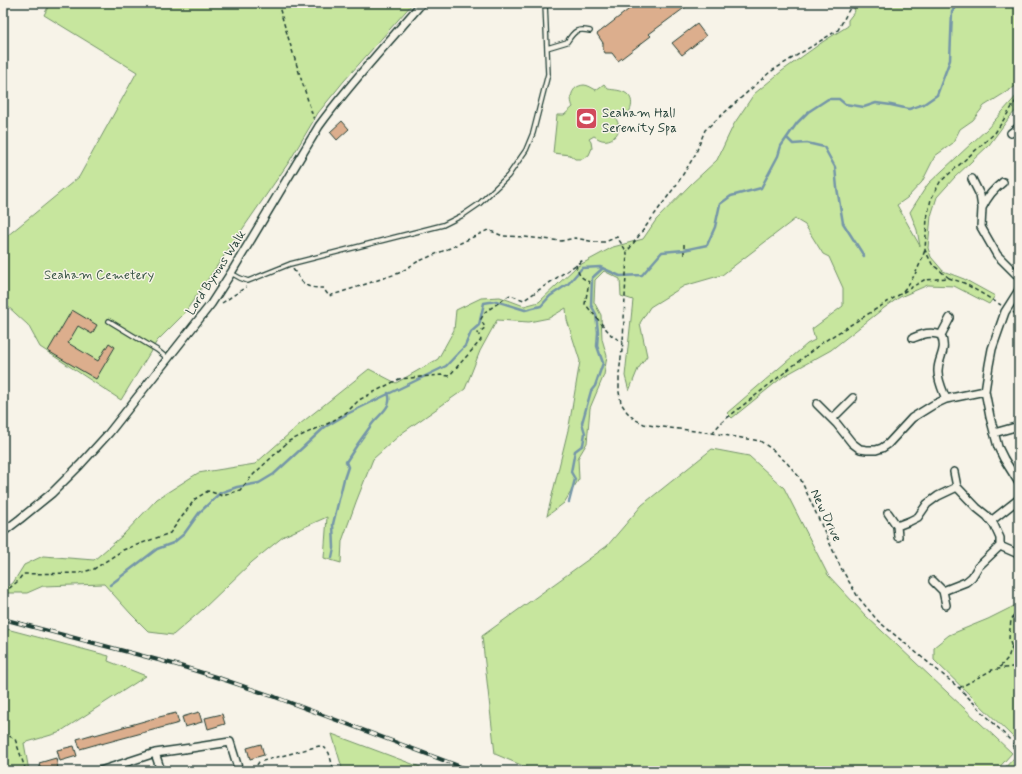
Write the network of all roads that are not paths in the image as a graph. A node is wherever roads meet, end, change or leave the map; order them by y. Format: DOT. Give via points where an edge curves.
graph roads {
  1 [pos="422,3"];
  2 [pos="545,3"];
  3 [pos="590,32"];
  4 [pos="546,48"];
  5 [pos="1019,127"];
  6 [pos="1011,133"];
  7 [pos="972,180"];
  8 [pos="1003,182"];
  9 [pos="982,208"];
  10 [pos="231,273"];
  11 [pos="1019,277"];
  12 [pos="1019,290"];
  13 [pos="950,318"];
  14 [pos="109,322"];
  15 [pos="941,335"];
  16 [pos="913,338"];
  17 [pos="168,359"];
  18 [pos="985,391"];
  19 [pos="853,398"];
  20 [pos="946,399"];
  21 [pos="817,404"];
  22 [pos="832,419"];
  23 [pos="1019,426"];
  24 [pos="994,433"];
  25 [pos="954,472"];
  26 [pos="1019,483"];
  27 [pos="957,487"];
  28 [pos="1019,500"];
  29 [pos="888,513"];
  30 [pos="991,521"];
  31 [pos="897,526"];
  32 [pos="3,532"];
  33 [pos="898,537"];
  34 [pos="1000,546"];
  35 [pos="1016,553"];
  36 [pos="933,581"];
  37 [pos="943,591"];
  38 [pos="946,605"];
  39 [pos="1015,746"];
  40 [pos="1019,750"];
  41 [pos="155,753"];
  42 [pos="100,771"];
  43 [pos="161,771"];
  44 [pos="239,771"];
  1 -- 10 [label="street, Lord Byrons Walk" via="319,126"];
  2 -- 4 [label="lane"];
  3 -- 4 [label="lane" via="577,30 567,42"];
  4 -- 10 [label="lane" via="548,74 526,150 508,176 463,216 443,225 290,264 248,281"];
  5 -- 6 [label="street"];
  7 -- 9 [label="street" via="980,195"];
  8 -- 9 [label="street" via="992,191"];
  9 -- 11 [label="street" via="981,227 997,255"];
  10 -- 17 [label="street, Lord Byrons Walk" via="211,304"];
  12 -- 18 [label="street" via="1004,312 988,365"];
  13 -- 15 [label="street"];
  14 -- 17 [label="lane"];
  15 -- 16 [label="street" via="929,332"];
  15 -- 20 [label="street" via="943,347 938,372"];
  17 -- 32 [label="street, Lord Byrons Walk" via="80,465 52,493"];
  18 -- 20 [label="street"];
  18 -- 24 [label="street"];
  19 -- 22 [label="street"];
  20 -- 22 [label="street" via="912,418 888,444 876,450 860,449"];
  21 -- 22 [label="street"];
  23 -- 24 [label="street"];
  24 -- 26 [label="street" via="1004,460"];
  25 -- 27 [label="street"];
  27 -- 30 [label="street"];
  27 -- 31 [label="street" via="938,496 918,517"];
  28 -- 30 [label="street"];
  29 -- 31 [label="street"];
  30 -- 34 [label="street" via="1000,538"];
  31 -- 33 [label="street"];
  34 -- 35 [label="street"];
  34 -- 37 [label="street" via="966,582"];
  36 -- 37 [label="street"];
  37 -- 38 [label="street"];
  39 -- 40 [label="lane"];
  41 -- 42 [label="street"];
  41 -- 43 [label="street"];
  41 -- 44 [label="street" via="230,742"];
}
